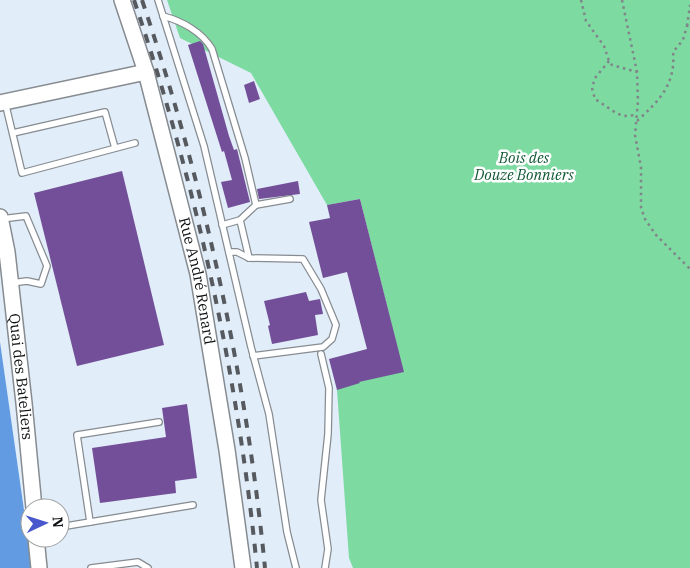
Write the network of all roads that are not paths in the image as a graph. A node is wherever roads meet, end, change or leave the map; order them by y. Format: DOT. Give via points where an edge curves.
graph roads {
  1 [pos="122,0"];
  2 [pos="158,0"];
  3 [pos="163,16"];
  4 [pos="146,72"];
  5 [pos="3,103"];
  6 [pos="13,133"];
  7 [pos="135,143"];
  8 [pos="115,148"];
  9 [pos="290,199"];
  10 [pos="256,205"];
  11 [pos="0,218"];
  12 [pos="240,220"];
  13 [pos="222,225"];
  14 [pos="229,252"];
  15 [pos="249,258"];
  16 [pos="10,283"];
  17 [pos="321,354"];
  18 [pos="254,356"];
  19 [pos="159,422"];
  20 [pos="33,498"];
  21 [pos="193,505"];
  22 [pos="90,522"];
  23 [pos="70,525"];
  24 [pos="37,548"];
  25 [pos="39,568"];
  26 [pos="91,568"];
  27 [pos="148,568"];
  28 [pos="243,568"];
  29 [pos="296,568"];
  30 [pos="325,568"];
  1 -- 4 [label="street, Rue André Renard"];
  2 -- 3 [label="lane"];
  3 -- 10 [label="lane" via="192,29 206,39 212,49"];
  3 -- 13 [label="lane" via="204,146"];
  4 -- 5 [label="street"];
  4 -- 28 [label="street, Rue André Renard" via="198,274"];
  5 -- 6 [label="lane"];
  6 -- 8 [label="lane" via="105,112"];
  6 -- 8 [label="lane" via="22,173"];
  7 -- 8 [label="lane"];
  9 -- 10 [label="lane"];
  10 -- 12 [label="lane"];
  11 -- 16 [label="street, Quai des Bateliers"];
  11 -- 16 [label="lane" via="26,216 47,266 41,284 27,281"];
  12 -- 13 [label="lane"];
  12 -- 15 [label="lane"];
  13 -- 14 [label="lane"];
  14 -- 15 [label="lane"];
  14 -- 18 [label="lane"];
  15 -- 18 [label="lane" via="303,259 321,289 336,325 332,339 323,347"];
  16 -- 20 [label="street, Quai des Bateliers"];
  17 -- 30 [label="lane" via="329,388 321,500 328,549"];
  18 -- 29 [label="lane" via="269,414 287,532"];
  19 -- 22 [label="lane" via="77,435"];
  21 -- 22 [label="lane"];
  22 -- 23 [label="lane"];
  24 -- 25 [label="street"];
  26 -- 27 [label="lane" via="138,562"];
}
